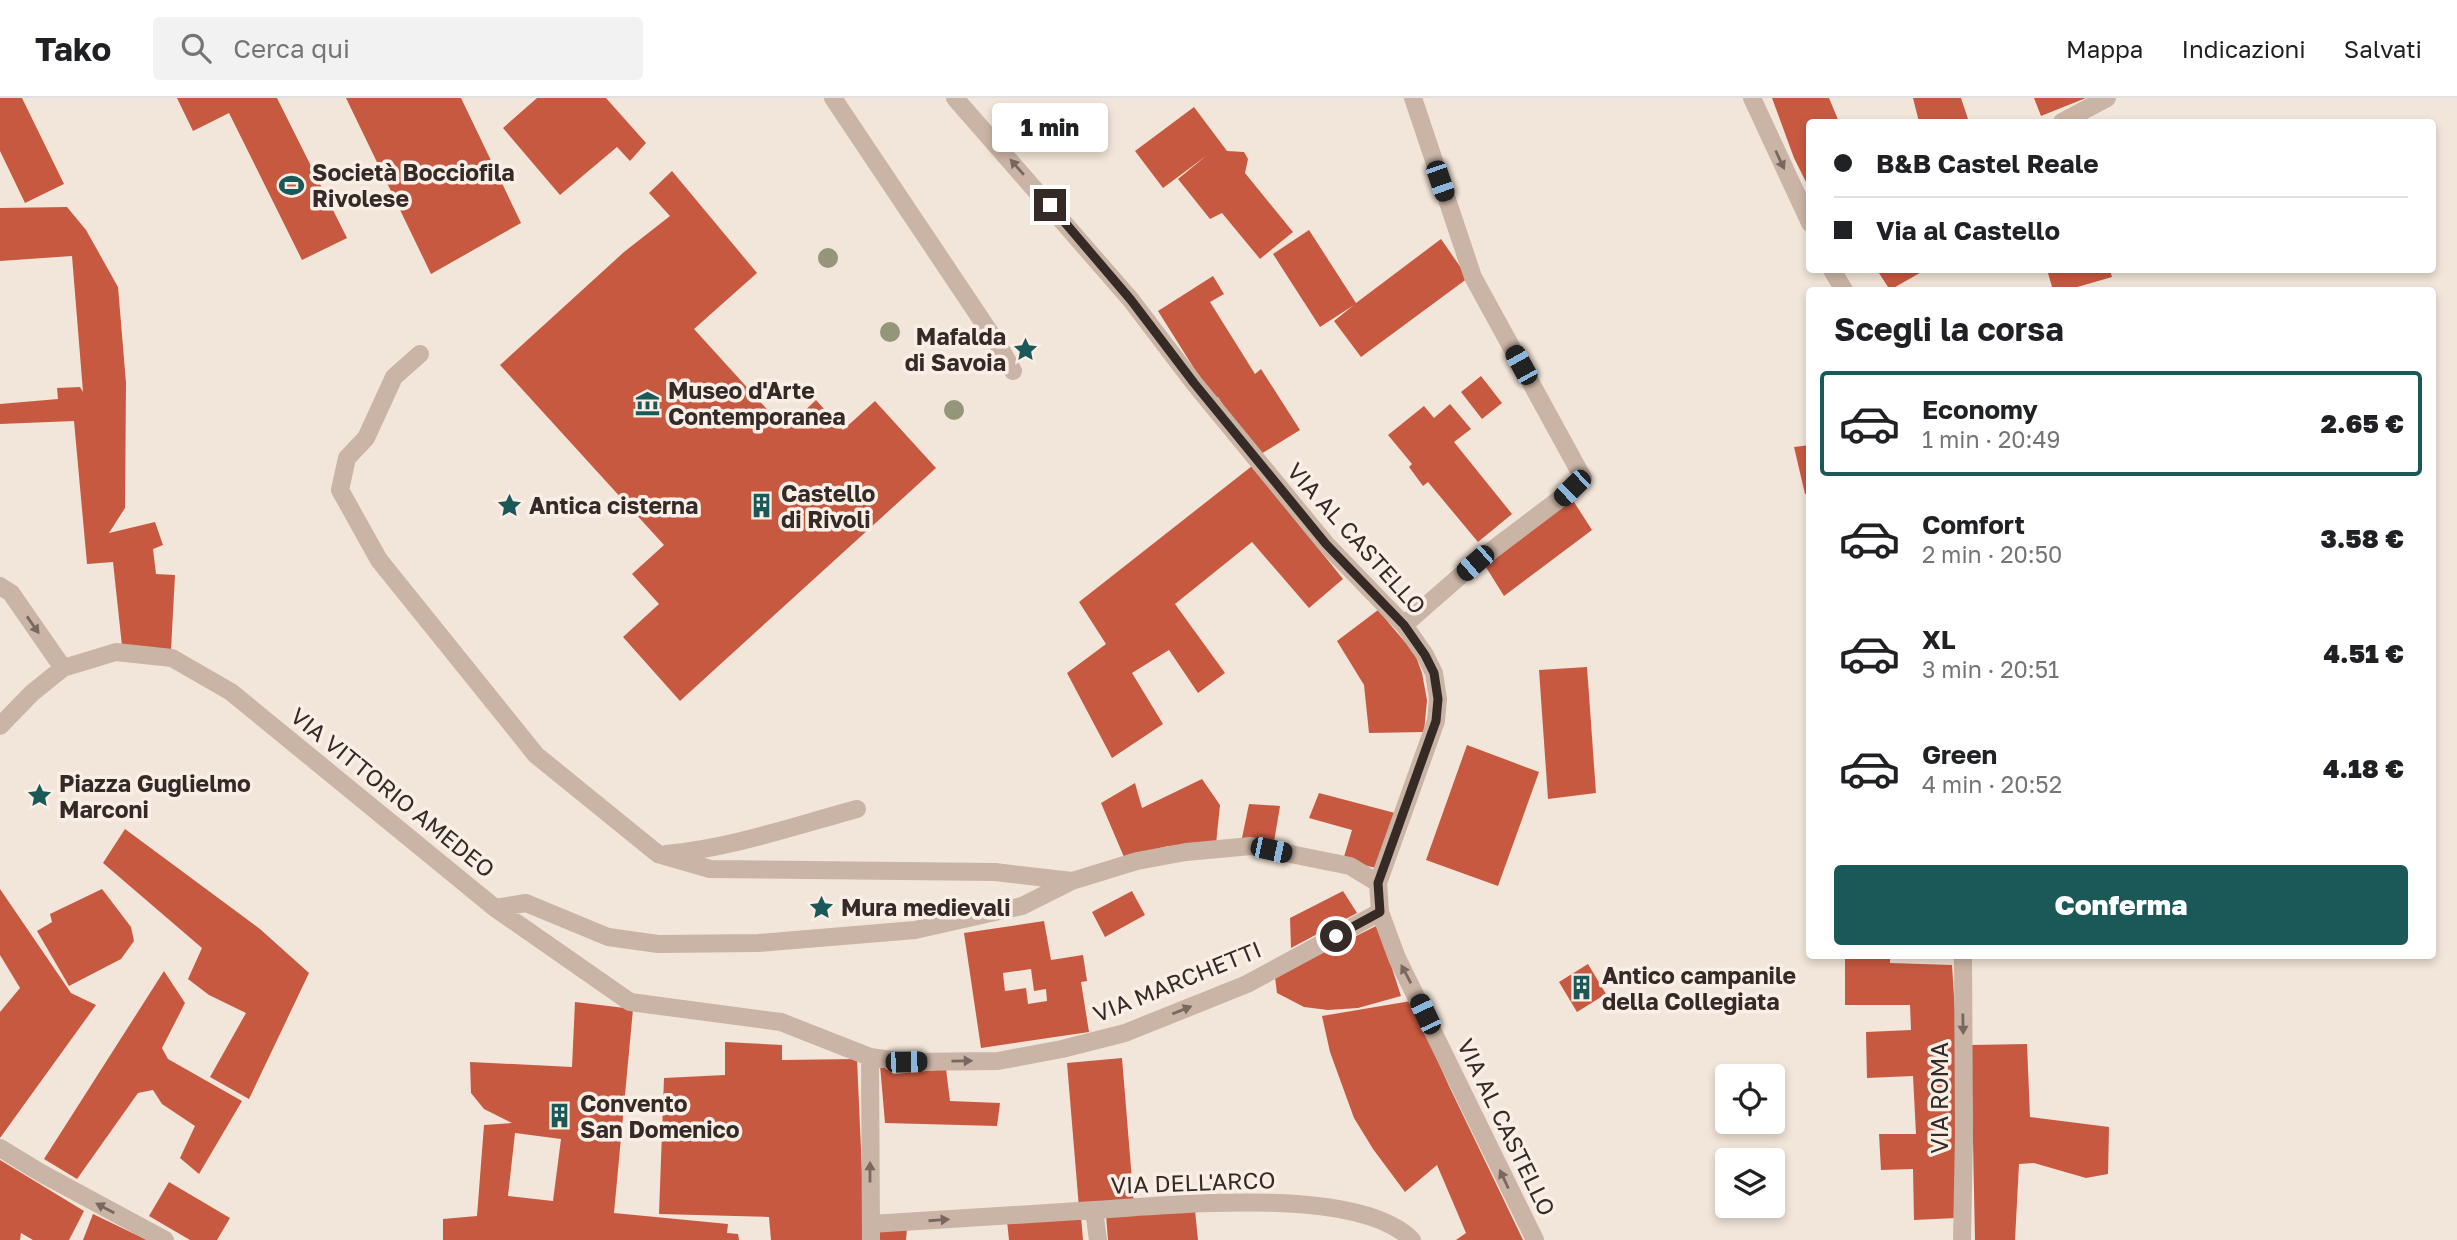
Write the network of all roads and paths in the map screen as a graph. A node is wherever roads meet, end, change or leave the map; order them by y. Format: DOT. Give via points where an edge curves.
graph roads {
  1 [pos="833,98"];
  2 [pos="956,98"];
  3 [pos="1413,98"];
  4 [pos="1752,98"];
  5 [pos="2107,98"];
  6 [pos="2068,119"];
  7 [pos="1806,214"];
  8 [pos="420,354"];
  9 [pos="1013,371"];
  10 [pos="0,586"];
  11 [pos="1404,625"];
  12 [pos="63,668"];
  13 [pos="0,726"];
  14 [pos="857,809"];
  15 [pos="658,854"];
  16 [pos="1072,881"];
  17 [pos="1378,883"];
  18 [pos="495,908"];
  19 [pos="1380,912"];
  20 [pos="1963,959"];
  21 [pos="870,1057"];
  22 [pos="0,1148"];
  23 [pos="1094,1210"];
  24 [pos="871,1232"];
  25 [pos="165,1240"];
  26 [pos="1097,1240"];
  27 [pos="1412,1240"];
  28 [pos="1535,1240"];
  29 [pos="1962,1240"];
  1 -- 9 [label="street"];
  11 -- 2 [label="street, VIA AL CASTELLO, one-way" via="1326,544 1131,300"];
  3 -- 11 [label="street" via="1473,277 1583,478"];
  4 -- 7 [label="street, one-way"];
  5 -- 6 [label="street"];
  8 -- 15 [label="street, VIA VITTORIO AMEDEO" via="394,377 366,438 347,458 340,490 379,560 536,755"];
  10 -- 12 [label="street, one-way" via="11,593"];
  11 -- 17 [label="street, VIA AL CASTELLO" via="1434,673 1436,721"];
  12 -- 13 [label="street"];
  12 -- 18 [label="street, VIA VITTORIO AMEDEO" via="116,652 172,658 231,692"];
  14 -- 15 [label="street" via="748,838"];
  15 -- 16 [label="street, VIA VITTORIO AMEDEO" via="710,869 995,872"];
  16 -- 17 [label="street, VIA VITTORIO AMEDEO" via="1137,861 1251,846 1350,866"];
  16 -- 18 [label="street, VIA VITTORIO AMEDEO" via="1022,906 915,930 758,943 658,944 608,937 526,902"];
  17 -- 19 [label="street, VIA AL CASTELLO"];
  18 -- 21 [label="street, VIA MARCHETTI" via="630,1002 781,1022"];
  21 -- 19 [label="street, VIA MARCHETTI, one-way" via="906,1062 998,1061 1125,1033 1247,984"];
  28 -- 19 [label="street, VIA AL CASTELLO, one-way" via="1397,958"];
  20 -- 29 [label="street, VIA ROMA, one-way"];
  24 -- 21 [label="street, one-way"];
  25 -- 22 [label="street, one-way"];
  24 -- 23 [label="street, VIA DELL'ARCO, one-way"];
  23 -- 26 [label="street"];
  23 -- 27 [label="street, VIA DELL'ARCO" via="1251,1201 1293,1204 1361,1212"];
}
